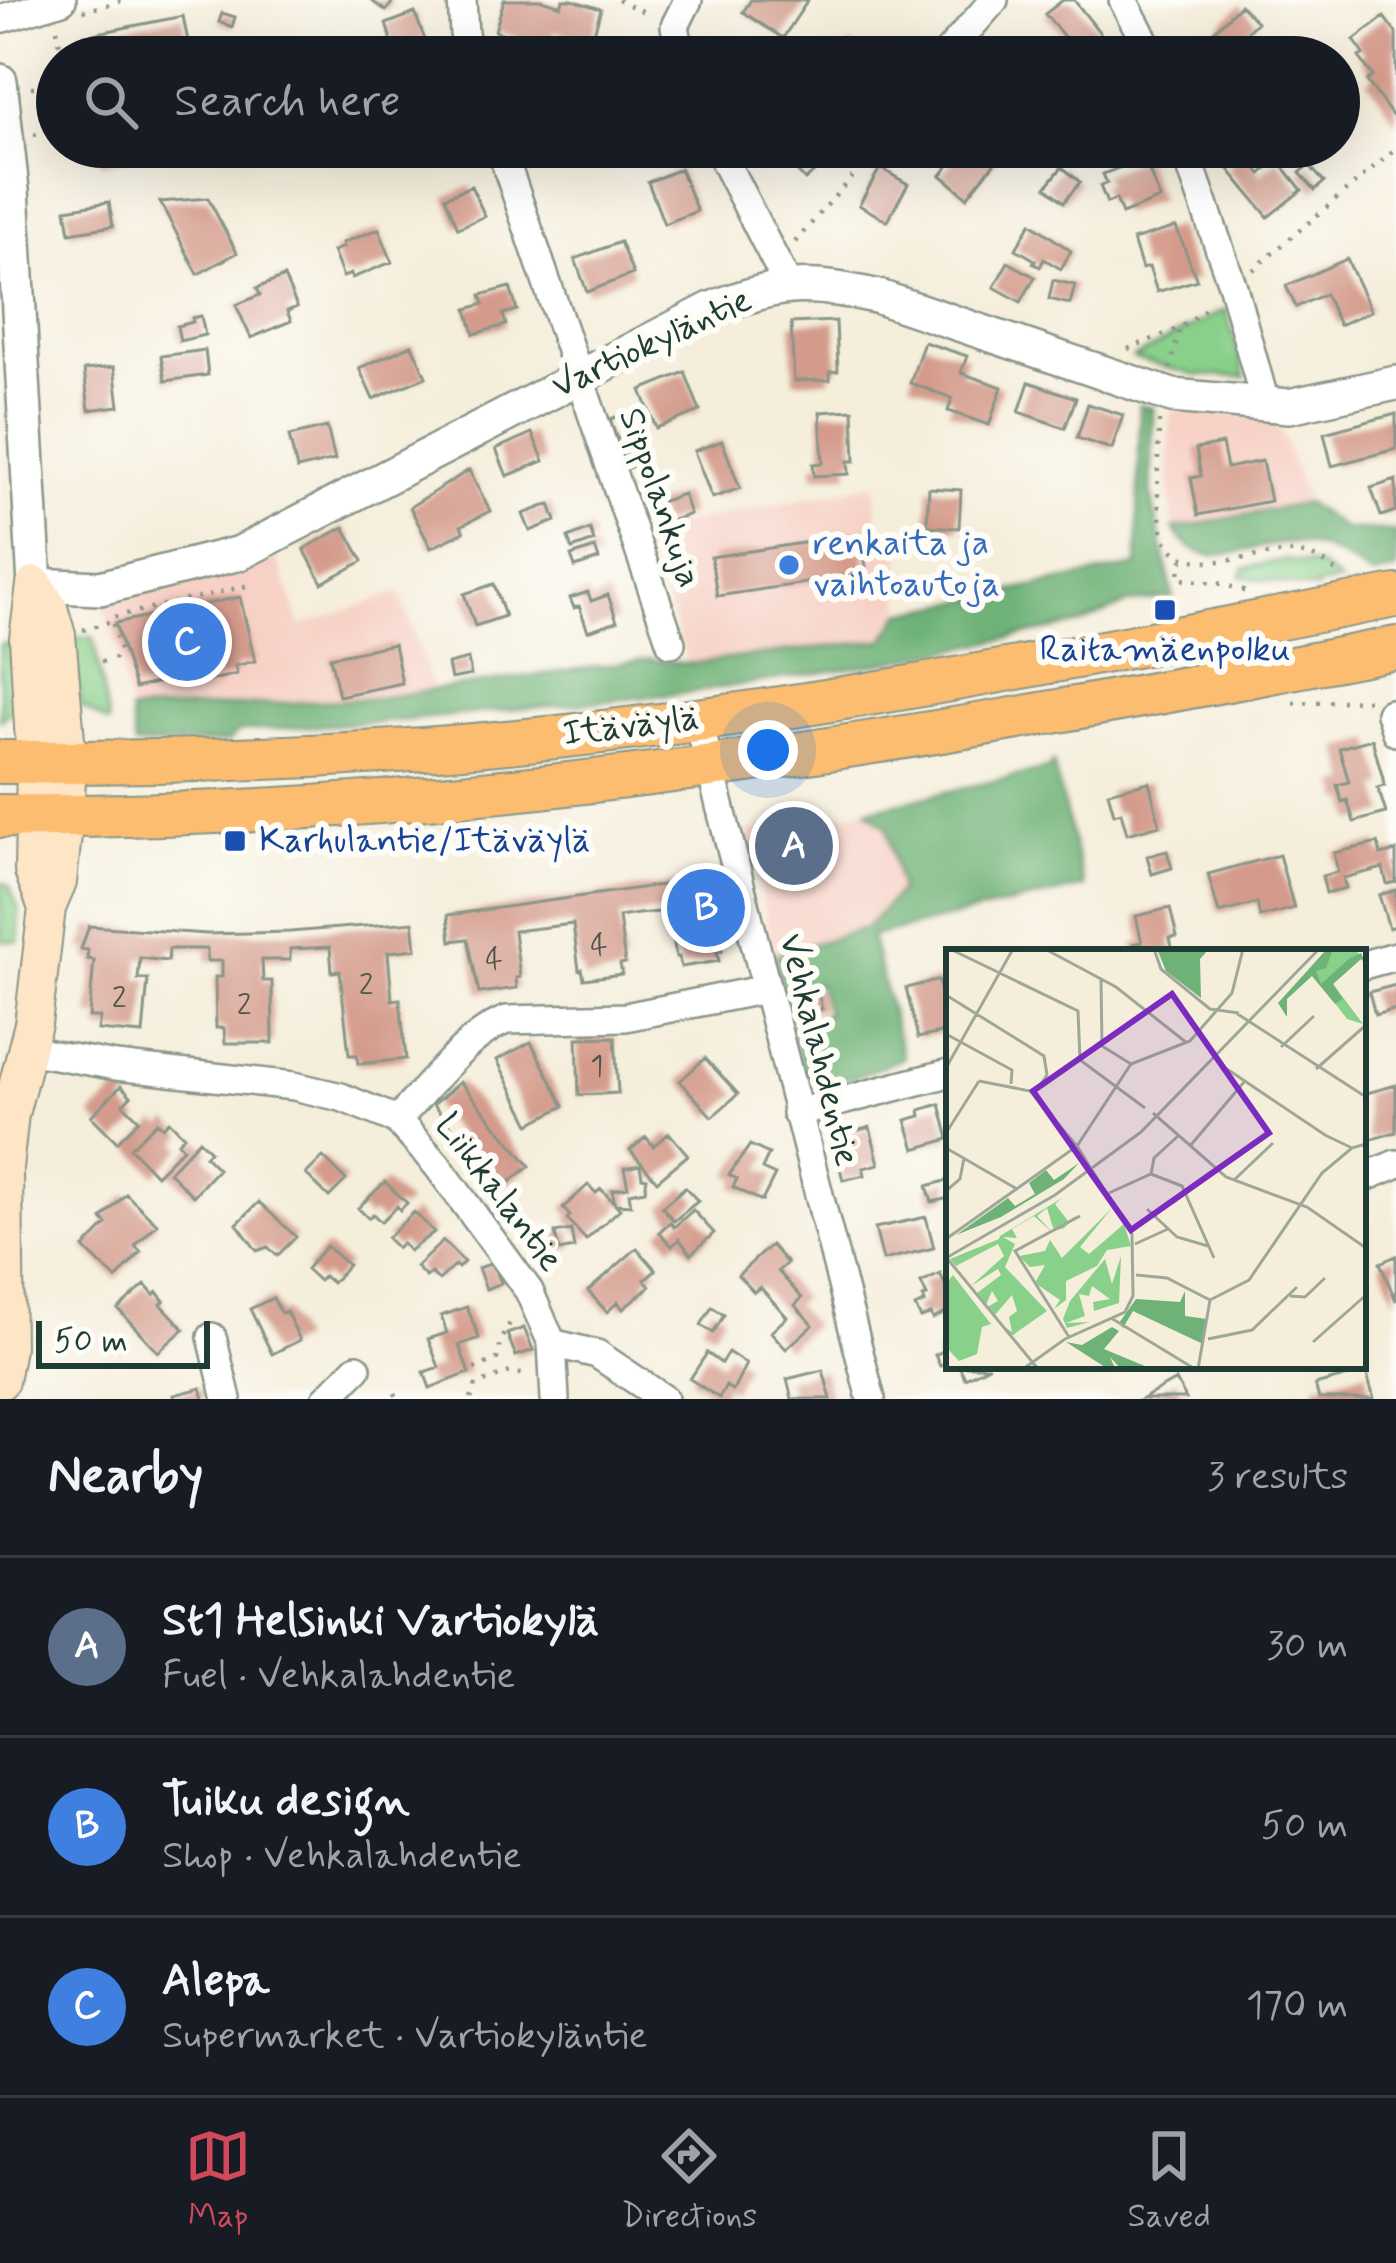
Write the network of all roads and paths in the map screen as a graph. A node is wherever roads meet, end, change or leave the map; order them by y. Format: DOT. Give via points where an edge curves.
graph roads {
  1 [pos="62,0"];
  2 [pos="462,0"];
  3 [pos="618,0"];
  4 [pos="688,0"];
  5 [pos="994,0"];
  6 [pos="1123,0"];
  7 [pos="0,19"];
  8 [pos="675,26"];
  9 [pos="58,28"];
  10 [pos="59,36"];
  11 [pos="465,36"];
  12 [pos="677,36"];
  13 [pos="962,36"];
  14 [pos="1142,36"];
  15 [pos="10,84"];
  16 [pos="36,134"];
  17 [pos="28,136"];
  18 [pos="1396,148"];
  19 [pos="507,168"];
  20 [pos="728,168"];
  21 [pos="859,168"];
  22 [pos="1190,168"];
  23 [pos="792,247"];
  24 [pos="788,284"];
  25 [pos="1224,294"];
  26 [pos="1180,328"];
  27 [pos="1114,360"];
  28 [pos="1168,376"];
  29 [pos="578,377"];
  30 [pos="1396,382"];
  31 [pos="1266,406"];
  32 [pos="1160,411"];
  33 [pos="1184,558"];
  34 [pos="1342,578"];
  35 [pos="17,585"];
  36 [pos="246,586"];
  37 [pos="1246,592"];
  38 [pos="1396,596"];
  39 [pos="112,621"];
  40 [pos="95,628"];
  41 [pos="671,643"];
  42 [pos="1396,648"];
  43 [pos="101,662"];
  44 [pos="1281,699"];
  45 [pos="1389,714"];
  46 [pos="698,718"];
  47 [pos="34,763"];
  48 [pos="710,769"];
  49 [pos="33,816"];
  50 [pos="1396,956"];
  51 [pos="1366,964"];
  52 [pos="766,989"];
  53 [pos="27,1050"];
  54 [pos="946,1074"];
  55 [pos="796,1113"];
  56 [pos="398,1120"];
  57 [pos="1396,1164"];
  58 [pos="1366,1177"];
  59 [pos="510,1323"];
  60 [pos="212,1336"];
  61 [pos="552,1343"];
  62 [pos="357,1368"];
  63 [pos="474,1369"];
  64 [pos="528,1375"];
  65 [pos="0,1381"];
  66 [pos="227,1399"];
  67 [pos="326,1399"];
  68 [pos="471,1399"];
  69 [pos="555,1399"];
  70 [pos="664,1399"];
  71 [pos="871,1399"];
  1 -- 7 [label="street"];
  2 -- 11 [label="street"];
  3 -- 8 [label="path"];
  4 -- 8 [label="street"];
  5 -- 13 [label="street"];
  6 -- 14 [label="street"];
  8 -- 12 [label="street"];
  9 -- 10 [label="path"];
  15 -- 35 [label="street"];
  16 -- 17 [label="path"];
  18 -- 25 [label="path"];
  19 -- 29 [label="street, Sippolankuja"];
  20 -- 24 [label="street"];
  21 -- 23 [label="path"];
  22 -- 25 [label="street"];
  24 -- 29 [label="street, Vartiokyläntie" via="711,309"];
  24 -- 31 [label="street, Vartiokyläntie" via="880,297 1162,394"];
  25 -- 26 [label="path"];
  25 -- 31 [label="street"];
  26 -- 27 [label="path"];
  26 -- 28 [label="path"];
  29 -- 35 [label="street, Vartiokyläntie" via="240,553 118,586"];
  29 -- 41 [label="street, Sippolankuja"];
  30 -- 31 [label="street, Vartiokyläntie"];
  32 -- 33 [label="path" via="1163,535"];
  33 -- 34 [label="path" via="1296,552"];
  33 -- 37 [label="path" via="1180,579"];
  35 -- 47 [label="main road"];
  36 -- 39 [label="path"];
  38 -- 46 [label="main road, Itäväylä"];
  39 -- 40 [label="path"];
  39 -- 43 [label="path" via="118,655"];
  42 -- 48 [label="main road, Itäväylä"];
  44 -- 45 [label="path"];
  46 -- 47 [label="main road, Itäväylä" via="306,757"];
  46 -- 48 [label="street, Vehkalahdentie"];
  47 -- 49 [label="main road"];
  48 -- 49 [label="main road, Itäväylä" via="309,807"];
  48 -- 52 [label="street, Vehkalahdentie"];
  49 -- 53 [label="main road" via="58,882 47,908"];
  50 -- 51 [label="street"];
  52 -- 55 [label="street, Vehkalahdentie"];
  52 -- 56 [label="street" via="625,1017 507,1020 466,1048"];
  53 -- 56 [label="street, Liikkalantie" via="294,1086"];
  53 -- 65 [label="main road" via="4,1168"];
  54 -- 55 [label="street"];
  55 -- 71 [label="street, Vehkalahdentie"];
  56 -- 61 [label="street, Liikkalantie" via="525,1285"];
  57 -- 58 [label="street"];
  59 -- 63 [label="path" via="497,1358"];
  60 -- 66 [label="street"];
  61 -- 69 [label="street, Liikkalantie"];
  61 -- 70 [label="street" via="597,1354"];
  62 -- 67 [label="street"];
  64 -- 68 [label="path" via="510,1372 476,1385"];
}
